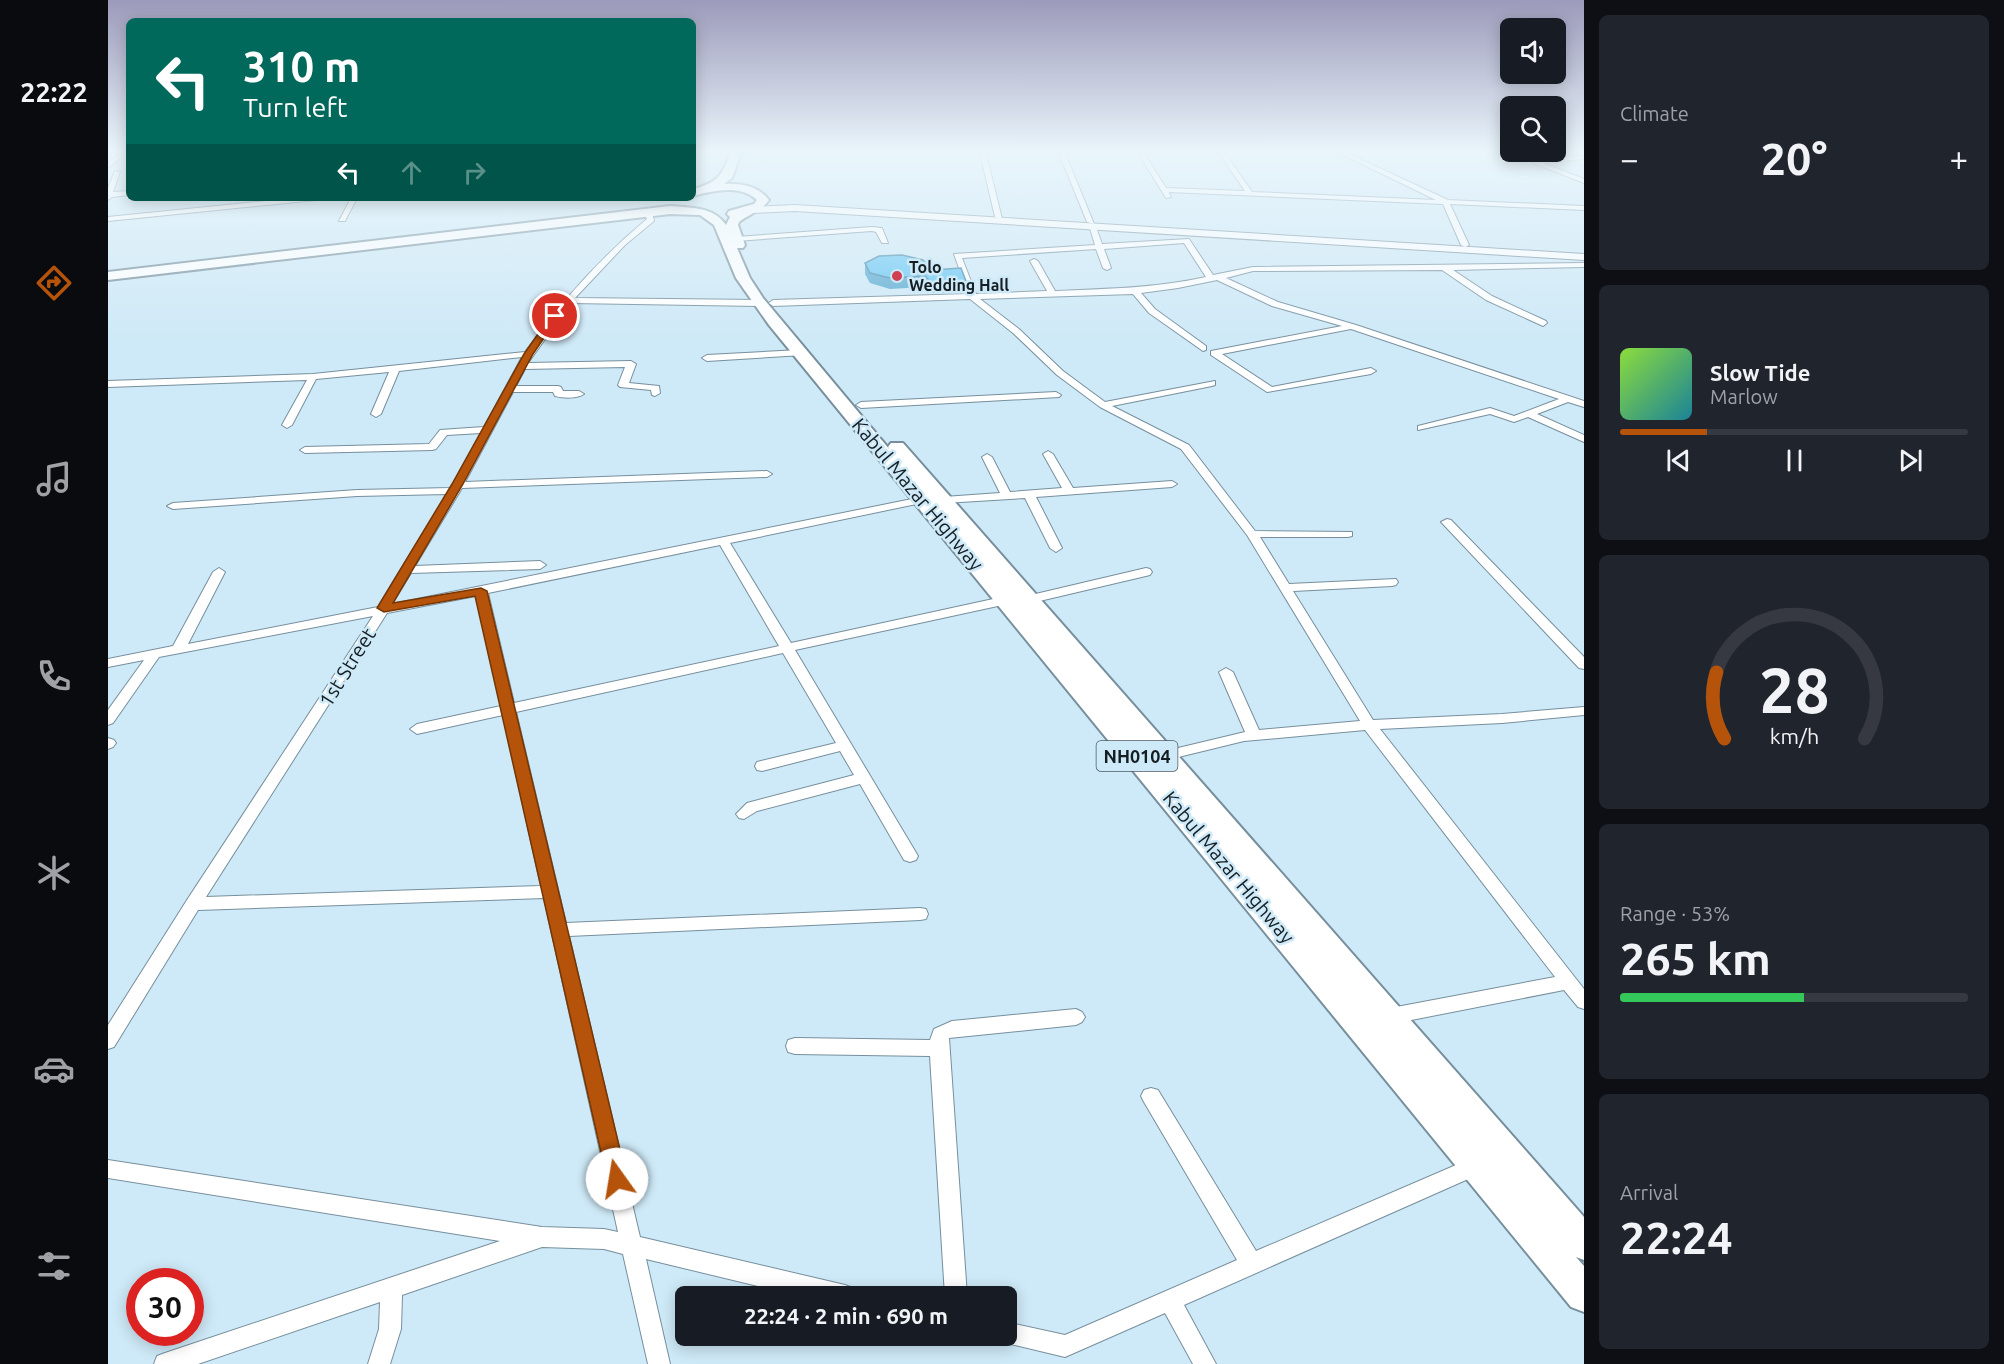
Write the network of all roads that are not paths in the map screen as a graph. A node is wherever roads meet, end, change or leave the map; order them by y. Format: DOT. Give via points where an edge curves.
graph roads {
  1 [pos="129,217"];
  2 [pos="575,217"];
  3 [pos="617,217"];
  4 [pos="650,217"];
  5 [pos="713,217"];
  6 [pos="736,217"];
  7 [pos="956,217"];
  8 [pos="993,217"];
  9 [pos="999,217"];
  10 [pos="1088,217"];
  11 [pos="1452,217"];
  12 [pos="108,219"];
  13 [pos="1091,224"];
  14 [pos="736,239"];
  15 [pos="885,241"];
  16 [pos="1465,245"];
  17 [pos="1100,246"];
  18 [pos="1584,252"];
  19 [pos="1584,257"];
  20 [pos="1034,261"];
  21 [pos="1584,265"];
  22 [pos="1107,268"];
  23 [pos="1444,268"];
  24 [pos="108,271"];
  25 [pos="108,276"];
  26 [pos="1213,277"];
  27 [pos="1134,291"];
  28 [pos="1051,292"];
  29 [pos="974,298"];
  30 [pos="569,300"];
  31 [pos="766,303"];
  32 [pos="1543,322"];
  33 [pos="1353,327"];
  34 [pos="1203,348"];
  35 [pos="800,353"];
  36 [pos="707,358"];
  37 [pos="525,360"];
  38 [pos="395,368"];
  39 [pos="1371,371"];
  40 [pos="313,377"];
  41 [pos="1212,383"];
  42 [pos="108,384"];
  43 [pos="510,389"];
  44 [pos="655,393"];
  45 [pos="579,394"];
  46 [pos="1056,395"];
  47 [pos="1569,398"];
  48 [pos="1584,404"];
  49 [pos="861,405"];
  50 [pos="1103,405"];
  51 [pos="376,414"];
  52 [pos="1529,414"];
  53 [pos="287,425"];
  54 [pos="1422,428"];
  55 [pos="488,430"];
  56 [pos="1584,439"];
  57 [pos="305,450"];
  58 [pos="1048,454"];
  59 [pos="987,457"];
  60 [pos="767,474"];
  61 [pos="1172,484"];
  62 [pos="456,488"];
  63 [pos="1069,491"];
  64 [pos="1029,494"];
  65 [pos="1007,495"];
  66 [pos="933,500"];
  67 [pos="173,506"];
  68 [pos="1447,522"];
  69 [pos="1252,534"];
  70 [pos="1348,534"];
  71 [pos="724,542"];
  72 [pos="1056,548"];
  73 [pos="540,565"];
  74 [pos="407,570"];
  75 [pos="219,572"];
  76 [pos="1146,572"];
  77 [pos="1392,582"];
  78 [pos="1284,588"];
  79 [pos="481,591"];
  80 [pos="1031,599"];
  81 [pos="1007,600"];
  82 [pos="384,608"];
  83 [pos="788,647"];
  84 [pos="178,650"];
  85 [pos="154,655"];
  86 [pos="108,663"];
  87 [pos="1584,665"];
  88 [pos="1226,672"];
  89 [pos="507,708"];
  90 [pos="1584,711"];
  91 [pos="108,720"];
  92 [pos="1369,725"];
  93 [pos="417,729"];
  94 [pos="1254,735"];
  95 [pos="845,745"];
  96 [pos="1153,758"];
  97 [pos="762,766"];
  98 [pos="865,777"];
  99 [pos="744,814"];
  100 [pos="910,855"];
  101 [pos="549,892"];
  102 [pos="193,904"];
  103 [pos="921,914"];
  104 [pos="558,930"];
  105 [pos="1568,982"];
  106 [pos="1584,1002"];
  107 [pos="1391,1016"];
  108 [pos="1076,1017"];
  109 [pos="108,1041"];
  110 [pos="795,1046"];
  111 [pos="939,1048"];
  112 [pos="1150,1096"];
  113 [pos="1477,1165"];
  114 [pos="108,1169"];
  115 [pos="542,1237"];
  116 [pos="1584,1243"];
  117 [pos="633,1247"];
  118 [pos="1252,1264"];
  119 [pos="802,1286"];
  120 [pos="955,1286"];
  121 [pos="391,1288"];
  122 [pos="1584,1294"];
  123 [pos="1170,1301"];
  124 [pos="1017,1335"];
  125 [pos="165,1364"];
  126 [pos="379,1364"];
  127 [pos="659,1364"];
  128 [pos="1205,1364"];
  1 -- 12 [label="street"];
  2 -- 24 [label="highway"];
  3 -- 25 [label="highway"];
  4 -- 30 [label="street, 1st Street"];
  5 -- 31 [label="highway, Kabul Mazar Highway / NH0104" via="721,224 740,272"];
  6 -- 14 [label="highway" via="733,220"];
  7 -- 13 [label="main road"];
  8 -- 9 [label="main road"];
  9 -- 13 [label="main road"];
  10 -- 13 [label="street"];
  11 -- 16 [label="street"];
  13 -- 16 [label="main road"];
  13 -- 17 [label="street"];
  13 -- 19 [label="main road"];
  14 -- 15 [label="street" via="872,229 879,230"];
  14 -- 31 [label="highway, Kabul Mazar Highway / NH0104"];
  16 -- 18 [label="main road"];
  17 -- 22 [label="street"];
  17 -- 26 [label="street" via="1186,241"];
  17 -- 29 [label="street" via="957,256"];
  20 -- 28 [label="street"];
  21 -- 23 [label="street"];
  23 -- 26 [label="street" via="1253,269"];
  23 -- 32 [label="street" via="1489,298"];
  26 -- 27 [label="street"];
  26 -- 33 [label="street" via="1275,304"];
  27 -- 28 [label="street"];
  27 -- 34 [label="street" via="1152,311"];
  28 -- 29 [label="street"];
  29 -- 31 [label="street"];
  29 -- 50 [label="street"];
  30 -- 31 [label="street"];
  30 -- 37 [label="street, 1st Street"];
  31 -- 35 [label="highway, Kabul Mazar Highway / NH0104"];
  31 -- 49 [label="highway, Kabul Mazar Highway / NH0104"];
  33 -- 39 [label="street" via="1214,353 1270,390"];
  33 -- 47 [label="street"];
  35 -- 36 [label="street"];
  35 -- 66 [label="highway, Kabul Mazar Highway / NH0104"];
  37 -- 38 [label="street"];
  37 -- 43 [label="street, 1st Street"];
  37 -- 44 [label="street" via="631,364 623,385 656,388"];
  38 -- 40 [label="street"];
  38 -- 51 [label="street"];
  40 -- 42 [label="street"];
  40 -- 53 [label="street"];
  41 -- 50 [label="street"];
  43 -- 45 [label="street" via="558,389 558,394"];
  43 -- 55 [label="street, 1st Street"];
  46 -- 49 [label="street"];
  47 -- 48 [label="street"];
  47 -- 52 [label="street"];
  49 -- 66 [label="highway, Kabul Mazar Highway / NH0104"];
  50 -- 69 [label="street" via="1185,447"];
  52 -- 54 [label="street" via="1514,419 1490,411"];
  52 -- 56 [label="street"];
  55 -- 57 [label="street" via="444,432 432,447"];
  55 -- 62 [label="street, 1st Street"];
  58 -- 63 [label="street"];
  59 -- 65 [label="street"];
  60 -- 62 [label="street"];
  61 -- 63 [label="street"];
  62 -- 67 [label="street"];
  62 -- 74 [label="street, 1st Street"];
  63 -- 64 [label="street"];
  64 -- 65 [label="street"];
  64 -- 72 [label="street"];
  65 -- 66 [label="street"];
  66 -- 71 [label="street"];
  66 -- 80 [label="highway, Kabul Mazar Highway / NH0104"];
  66 -- 81 [label="highway, Kabul Mazar Highway / NH0104"];
  68 -- 87 [label="street"];
  69 -- 70 [label="street"];
  69 -- 78 [label="street"];
  71 -- 79 [label="street"];
  71 -- 83 [label="street"];
  73 -- 74 [label="street"];
  74 -- 82 [label="street, 1st Street"];
  75 -- 84 [label="street"];
  76 -- 80 [label="street"];
  77 -- 78 [label="street"];
  78 -- 92 [label="street"];
  79 -- 82 [label="street"];
  79 -- 89 [label="street"];
  80 -- 96 [label="highway, Kabul Mazar Highway / NH0104"];
  81 -- 83 [label="street"];
  81 -- 96 [label="highway, Kabul Mazar Highway / NH0104"];
  82 -- 84 [label="street"];
  82 -- 102 [label="street, 1st Street"];
  83 -- 89 [label="street"];
  83 -- 95 [label="street"];
  84 -- 85 [label="street"];
  85 -- 86 [label="street"];
  85 -- 91 [label="street"];
  88 -- 94 [label="street"];
  89 -- 93 [label="street"];
  89 -- 101 [label="street"];
  90 -- 92 [label="street" via="1527,718"];
  92 -- 94 [label="street"];
  92 -- 105 [label="street"];
  94 -- 96 [label="street"];
  95 -- 97 [label="street"];
  95 -- 98 [label="street"];
  96 -- 107 [label="highway, Kabul Mazar Highway / NH0104"];
  96 -- 113 [label="highway, Kabul Mazar Highway / NH0104"];
  98 -- 99 [label="street" via="752,807"];
  98 -- 100 [label="street"];
  101 -- 102 [label="street"];
  101 -- 104 [label="street"];
  102 -- 109 [label="street, 1st Street"];
  103 -- 104 [label="street"];
  104 -- 117 [label="street"];
  105 -- 106 [label="street"];
  105 -- 107 [label="street"];
  107 -- 116 [label="highway, Kabul Mazar Highway / NH0104"];
  108 -- 111 [label="street" via="951,1029 940,1034"];
  110 -- 111 [label="street"];
  111 -- 120 [label="street"];
  112 -- 118 [label="street"];
  113 -- 118 [label="street"];
  113 -- 122 [label="highway, Kabul Mazar Highway / NH0104"];
  114 -- 115 [label="street"];
  115 -- 117 [label="street" via="604,1239"];
  115 -- 121 [label="street"];
  117 -- 119 [label="street"];
  117 -- 127 [label="street"];
  118 -- 123 [label="street"];
  121 -- 125 [label="street"];
  121 -- 126 [label="street" via="390,1329"];
  123 -- 124 [label="street" via="1065,1346"];
  123 -- 128 [label="street"];
}
